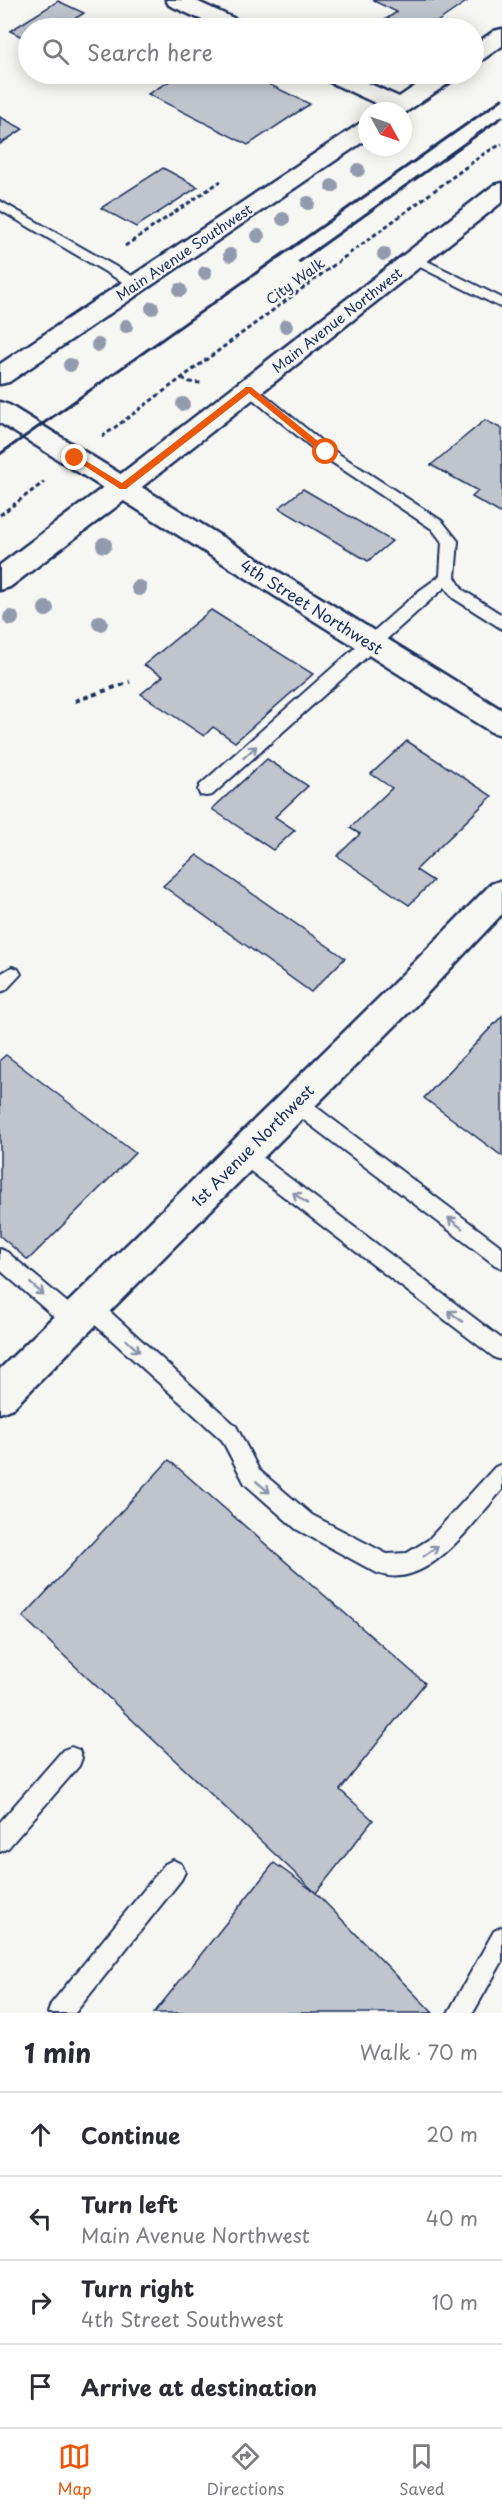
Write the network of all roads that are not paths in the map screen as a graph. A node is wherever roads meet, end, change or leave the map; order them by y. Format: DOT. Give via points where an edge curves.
graph roads {
  1 [pos="177,0"];
  2 [pos="215,18"];
  3 [pos="502,36"];
  4 [pos="484,48"];
  5 [pos="350,84"];
  6 [pos="433,84"];
  7 [pos="384,102"];
  8 [pos="407,102"];
  9 [pos="358,135"];
  10 [pos="502,190"];
  11 [pos="0,205"];
  12 [pos="414,259"];
  13 [pos="136,284"];
  14 [pos="502,304"];
  15 [pos="0,376"];
  16 [pos="249,389"];
  17 [pos="0,411"];
  18 [pos="123,487"];
  19 [pos="447,578"];
  20 [pos="0,580"];
  21 [pos="502,623"];
  22 [pos="372,643"];
  23 [pos="502,724"];
  24 [pos="206,790"];
  25 [pos="502,893"];
  26 [pos="296,1103"];
  27 [pos="243,1154"];
  28 [pos="0,1258"];
  29 [pos="502,1259"];
  30 [pos="82,1314"];
  31 [pos="502,1351"];
  32 [pos="0,1395"];
  33 [pos="502,1474"];
  34 [pos="71,1758"];
  35 [pos="0,1840"];
  36 [pos="173,1872"];
  37 [pos="502,1940"];
  38 [pos="60,2013"];
  39 [pos="460,2013"];
  1 -- 2 [label="street"];
  3 -- 4 [label="street"];
  5 -- 7 [label="street"];
  6 -- 8 [label="street"];
  9 -- 13 [label="street, Main Avenue Southwest"];
  10 -- 12 [label="street, Main Avenue Northwest"];
  11 -- 13 [label="lane"];
  12 -- 14 [label="lane"];
  12 -- 16 [label="street, Main Avenue Northwest"];
  13 -- 15 [label="street, Main Avenue Southwest"];
  16 -- 18 [label="street, Main Avenue Northwest"];
  16 -- 19 [label="lane" via="326,452 437,525 450,541"];
  17 -- 18 [label="street, 4th Street Northwest"];
  18 -- 20 [label="street, Main Avenue Northwest"];
  18 -- 22 [label="street, 4th Street Northwest"];
  19 -- 21 [label="lane" via="458,594"];
  19 -- 22 [label="lane"];
  22 -- 23 [label="street, 4th Street Northwest"];
  24 -- 22 [label="lane, one-way"];
  25 -- 26 [label="street, 1st Avenue Northwest"];
  26 -- 27 [label="street, 1st Avenue Northwest"];
  29 -- 26 [label="lane, one-way"];
  27 -- 30 [label="street, 1st Avenue Northwest"];
  31 -- 27 [label="lane, one-way"];
  28 -- 30 [label="lane, one-way"];
  30 -- 32 [label="street, 1st Avenue Northwest"];
  30 -- 33 [label="lane, one-way" via="229,1433 252,1477 304,1522 385,1565 410,1564 436,1548"];
  34 -- 35 [label="lane"];
  36 -- 38 [label="lane"];
  37 -- 39 [label="lane"];
}
